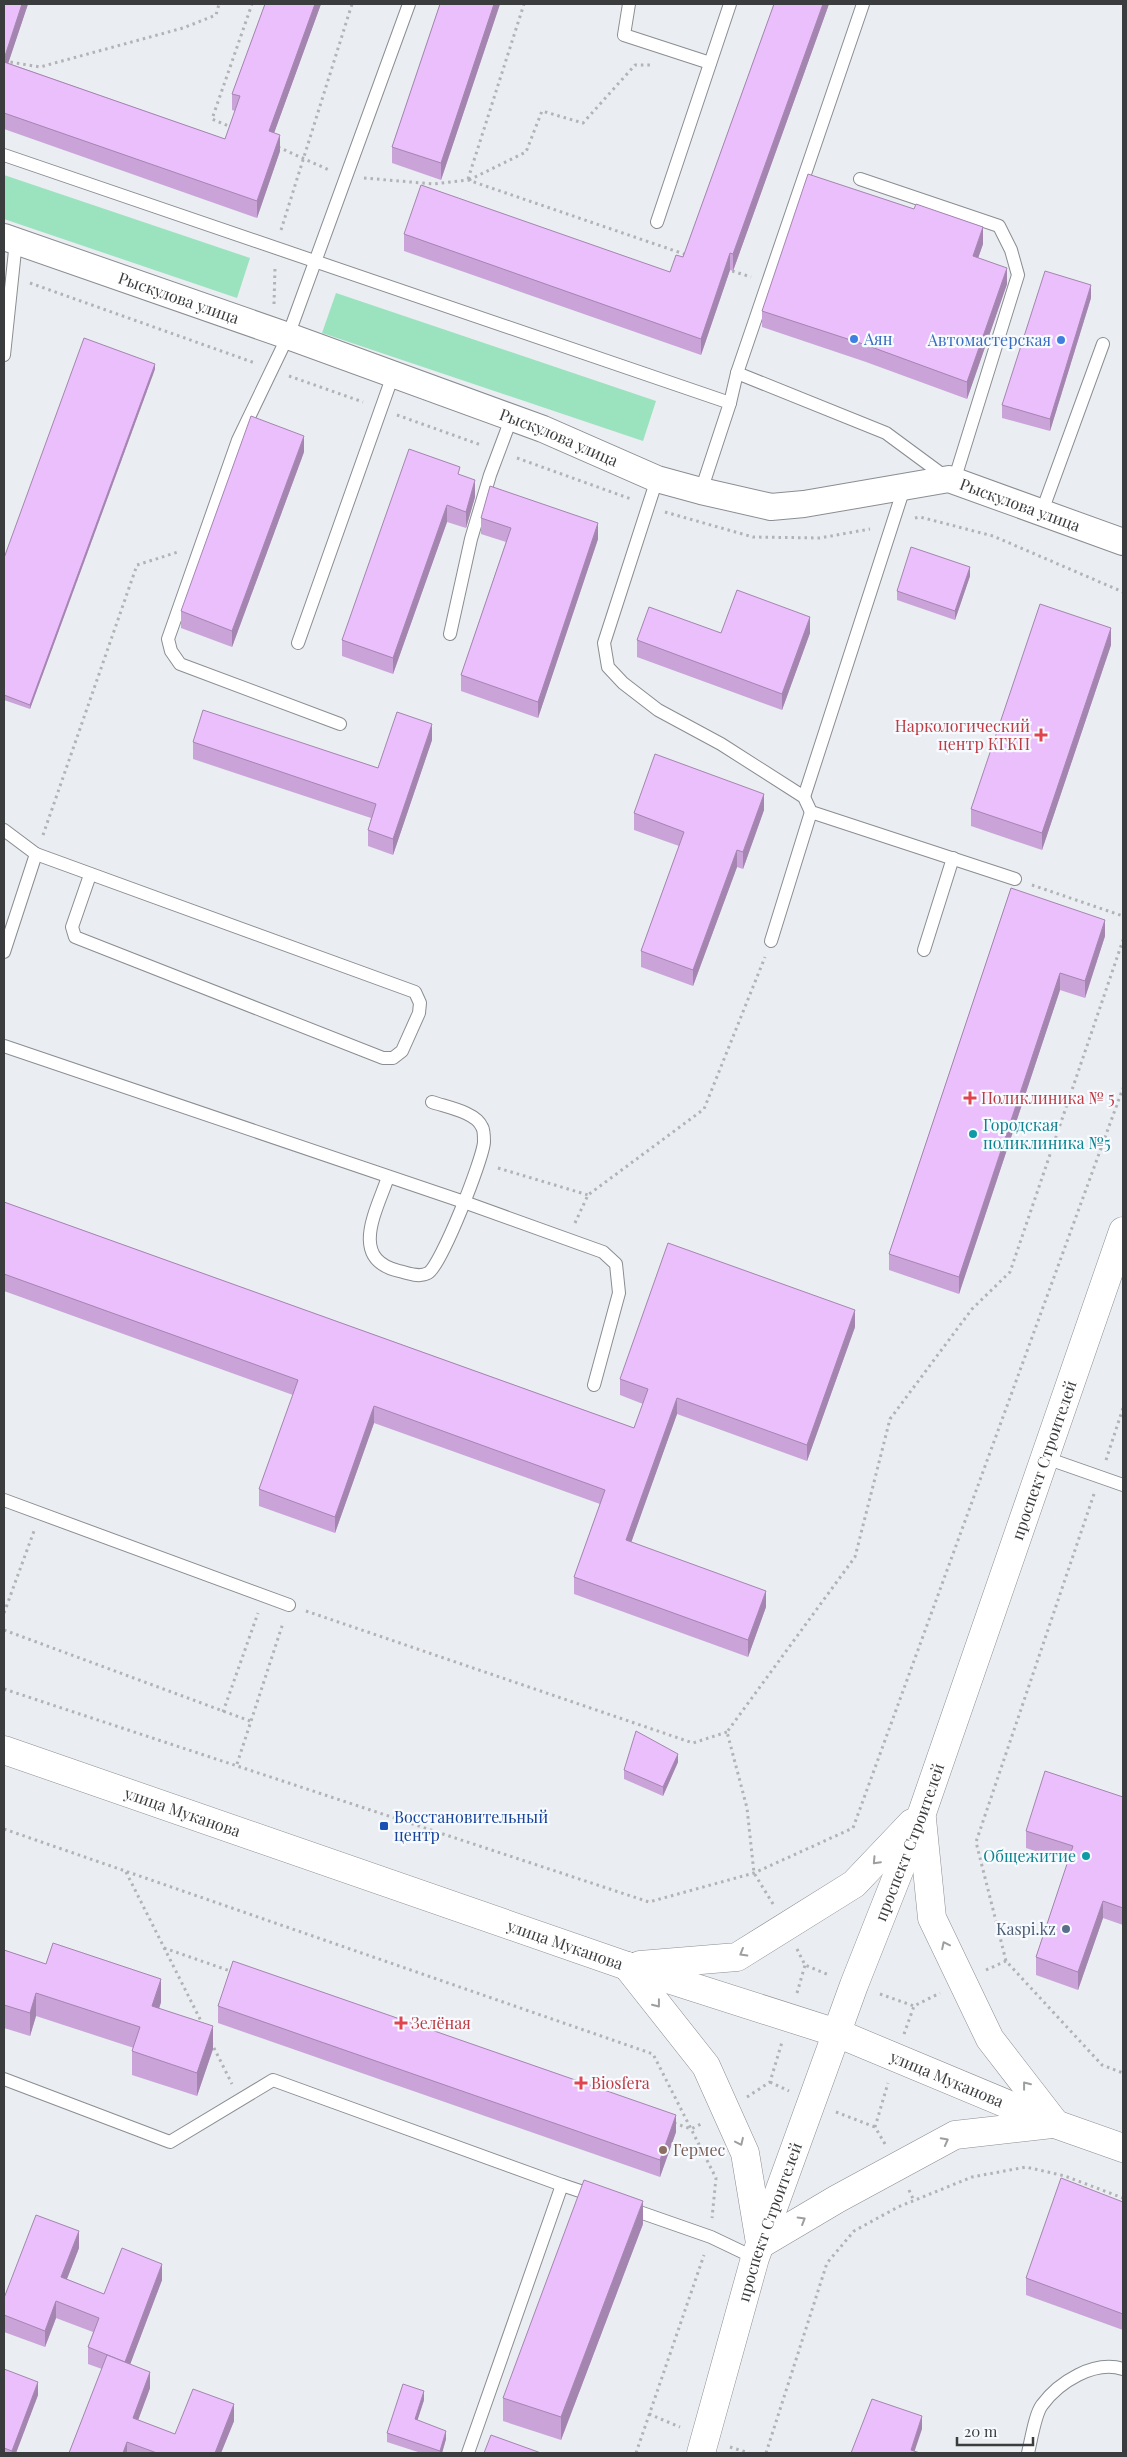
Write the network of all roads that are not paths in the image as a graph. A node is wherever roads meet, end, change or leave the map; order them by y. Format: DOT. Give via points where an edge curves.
graph roads {
  1 [pos="409,4"];
  2 [pos="629,4"];
  3 [pos="730,4"];
  4 [pos="863,4"];
  5 [pos="710,63"];
  6 [pos="4,155"];
  7 [pos="860,179"];
  8 [pos="657,222"];
  9 [pos="10,239"];
  10 [pos="314,262"];
  11 [pos="288,336"];
  12 [pos="1103,344"];
  13 [pos="4,355"];
  14 [pos="737,373"];
  15 [pos="393,375"];
  16 [pos="730,403"];
  17 [pos="512,419"];
  18 [pos="656,479"];
  19 [pos="952,480"];
  20 [pos="905,486"];
  21 [pos="701,491"];
  22 [pos="1041,514"];
  23 [pos="1123,542"];
  24 [pos="450,634"];
  25 [pos="298,643"];
  26 [pos="340,724"];
  27 [pos="804,797"];
  28 [pos="811,812"];
  29 [pos="4,830"];
  30 [pos="36,854"];
  31 [pos="954,858"];
  32 [pos="90,875"];
  33 [pos="1015,879"];
  34 [pos="771,941"];
  35 [pos="924,950"];
  36 [pos="4,952"];
  37 [pos="4,1046"];
  38 [pos="432,1102"];
  39 [pos="388,1177"];
  40 [pos="464,1202"];
  41 [pos="1123,1231"];
  42 [pos="594,1385"];
  43 [pos="1046,1458"];
  44 [pos="1123,1485"];
  45 [pos="4,1500"];
  46 [pos="289,1605"];
  47 [pos="4,1750"];
  48 [pos="922,1813"];
  49 [pos="627,1966"];
  50 [pos="837,2033"];
  51 [pos="4,2079"];
  52 [pos="1056,2124"];
  53 [pos="1123,2148"];
  54 [pos="562,2184"];
  55 [pos="758,2251"];
  56 [pos="1123,2369"];
  57 [pos="468,2453"];
  58 [pos="701,2453"];
  59 [pos="1028,2453"];
  1 -- 10 [label="lane"];
  2 -- 5 [label="lane" via="624,35"];
  3 -- 5 [label="lane"];
  4 -- 14 [label="lane"];
  5 -- 8 [label="lane"];
  6 -- 10 [label="lane"];
  7 -- 19 [label="lane" via="998,226 1011,250 1018,275"];
  9 -- 11 [label="street, Рыскулова улица"];
  9 -- 13 [label="lane" via="12,277"];
  10 -- 11 [label="lane"];
  10 -- 16 [label="lane"];
  11 -- 15 [label="street, Рыскулова улица"];
  11 -- 26 [label="lane" via="238,440 168,639 180,664"];
  12 -- 22 [label="lane"];
  14 -- 16 [label="lane"];
  14 -- 19 [label="lane" via="886,433"];
  15 -- 17 [label="street, Рыскулова улица"];
  15 -- 25 [label="lane"];
  16 -- 21 [label="lane"];
  17 -- 18 [label="street, Рыскулова улица" via="543,429"];
  17 -- 24 [label="lane" via="490,475 471,540"];
  18 -- 21 [label="street, Рыскулова улица"];
  18 -- 27 [label="lane" via="604,644 608,667 622,683 658,710 721,744"];
  19 -- 20 [label="street, Рыскулова улица"];
  19 -- 22 [label="street, Рыскулова улица"];
  20 -- 21 [label="street, Рыскулова улица" via="770,507"];
  20 -- 27 [label="lane"];
  22 -- 23 [label="street, Рыскулова улица"];
  27 -- 28 [label="lane"];
  28 -- 31 [label="lane"];
  28 -- 34 [label="lane"];
  29 -- 30 [label="lane"];
  30 -- 32 [label="lane"];
  30 -- 36 [label="lane"];
  31 -- 33 [label="lane"];
  31 -- 35 [label="lane"];
  32 -- 32 [label="lane" via="416,992 419,1013 402,1051 393,1058 383,1058 75,937 72,927"];
  37 -- 39 [label="lane"];
  38 -- 40 [label="lane" via="472,1116 482,1126 484,1142"];
  39 -- 40 [label="lane"];
  39 -- 40 [label="lane" via="370,1232 369,1248 376,1261 388,1269 416,1276 435,1268"];
  40 -- 42 [label="lane" via="602,1252 616,1264 619,1293"];
  41 -- 43 [label="main road, проспект Строителей"];
  43 -- 44 [label="lane"];
  43 -- 48 [label="main road, проспект Строителей"];
  45 -- 46 [label="lane"];
  47 -- 49 [label="main road, улица Муканова"];
  48 -- 49 [label="main road, one-way" via="854,1884 737,1957"];
  48 -- 50 [label="main road, проспект Строителей"];
  52 -- 48 [label="main road, one-way" via="990,2039 932,1918"];
  49 -- 50 [label="main road, улица Муканова"];
  49 -- 55 [label="main road, one-way" via="706,2066 745,2153"];
  50 -- 52 [label="main road, улица Муканова"];
  50 -- 55 [label="main road, проспект Строителей"];
  51 -- 54 [label="lane" via="170,2142 273,2080"];
  52 -- 53 [label="main road, улица Муканова"];
  55 -- 52 [label="main road, one-way" via="838,2199 955,2135"];
  54 -- 55 [label="lane"];
  54 -- 57 [label="lane"];
  55 -- 58 [label="main road, проспект Строителей"];
  56 -- 59 [label="lane" via="1098,2368 1076,2374 1041,2406"];
}
